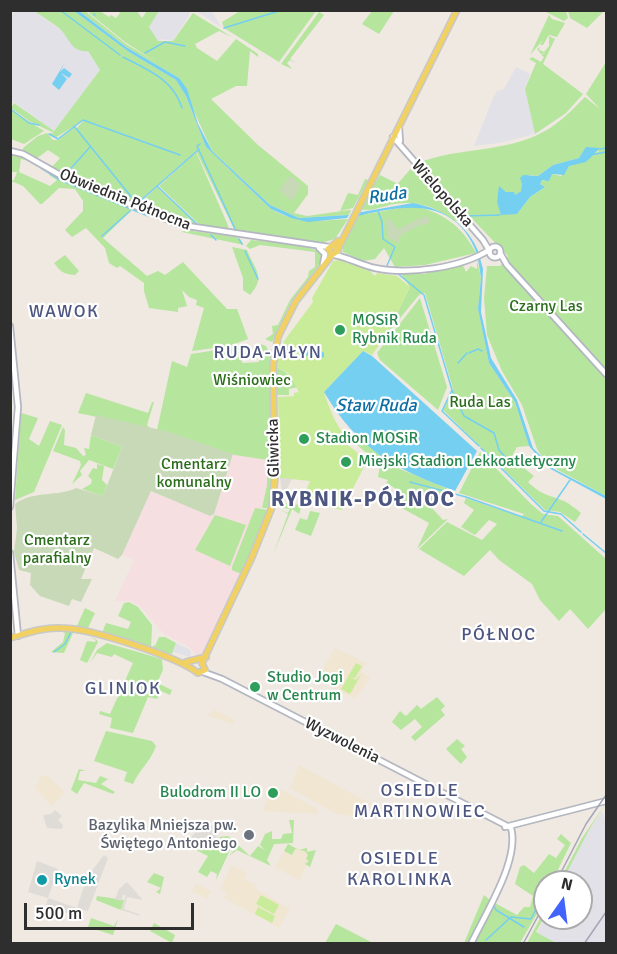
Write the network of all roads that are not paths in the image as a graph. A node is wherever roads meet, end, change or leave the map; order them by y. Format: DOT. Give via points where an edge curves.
graph roads {
  1 [pos="457,10"];
  2 [pos="399,125"];
  3 [pos="393,137"];
  4 [pos="390,144"];
  5 [pos="399,144"];
  6 [pos="11,152"];
  7 [pos="341,238"];
  8 [pos="314,246"];
  9 [pos="333,251"];
  10 [pos="494,252"];
  11 [pos="346,258"];
  12 [pos="322,267"];
  13 [pos="10,326"];
  14 [pos="606,374"];
  15 [pos="10,507"];
  16 [pos="10,553"];
  17 [pos="18,636"];
  18 [pos="10,638"];
  19 [pos="168,658"];
  20 [pos="186,662"];
  21 [pos="203,664"];
  22 [pos="606,801"];
  23 [pos="509,827"];
  24 [pos="471,944"];
  1 -- 2 [label="main road, Gliwicka"];
  2 -- 3 [label="main road, Gliwicka"];
  2 -- 5 [label="main road"];
  3 -- 4 [label="main road, Gliwicka"];
  3 -- 5 [label="main road, Wielopolska"];
  4 -- 5 [label="main road"];
  4 -- 7 [label="main road, Gliwicka"];
  5 -- 10 [label="main road, Wielopolska"];
  6 -- 8 [label="main road, Obwiednia Północna" via="176,223"];
  7 -- 8 [label="main road"];
  7 -- 9 [label="main road, Gliwicka"];
  8 -- 9 [label="main road, Obwiednia Północna"];
  8 -- 12 [label="main road" via="325,254"];
  9 -- 11 [label="main road, Obwiednia Północna"];
  9 -- 12 [label="main road, Gliwicka"];
  10 -- 11 [label="main road, Obwiednia Północna" via="409,271 374,268"];
  10 -- 14 [label="main road, Wielopolska"];
  11 -- 12 [label="main road" via="333,259"];
  12 -- 21 [label="main road, Gliwicka" via="294,304 278,337 273,366 274,498 256,549"];
  13 -- 15 [label="main road" via="18,407"];
  16 -- 17 [label="main road"];
  17 -- 18 [label="main road"];
  17 -- 19 [label="main road" via="48,628 75,629"];
  19 -- 20 [label="main road"];
  19 -- 21 [label="main road" via="196,671"];
  20 -- 21 [label="main road"];
  20 -- 21 [label="main road"];
  21 -- 23 [label="main road, Wyzwolenia" via="222,679"];
  22 -- 23 [label="main road"];
  23 -- 24 [label="main road" via="508,862"];
}
